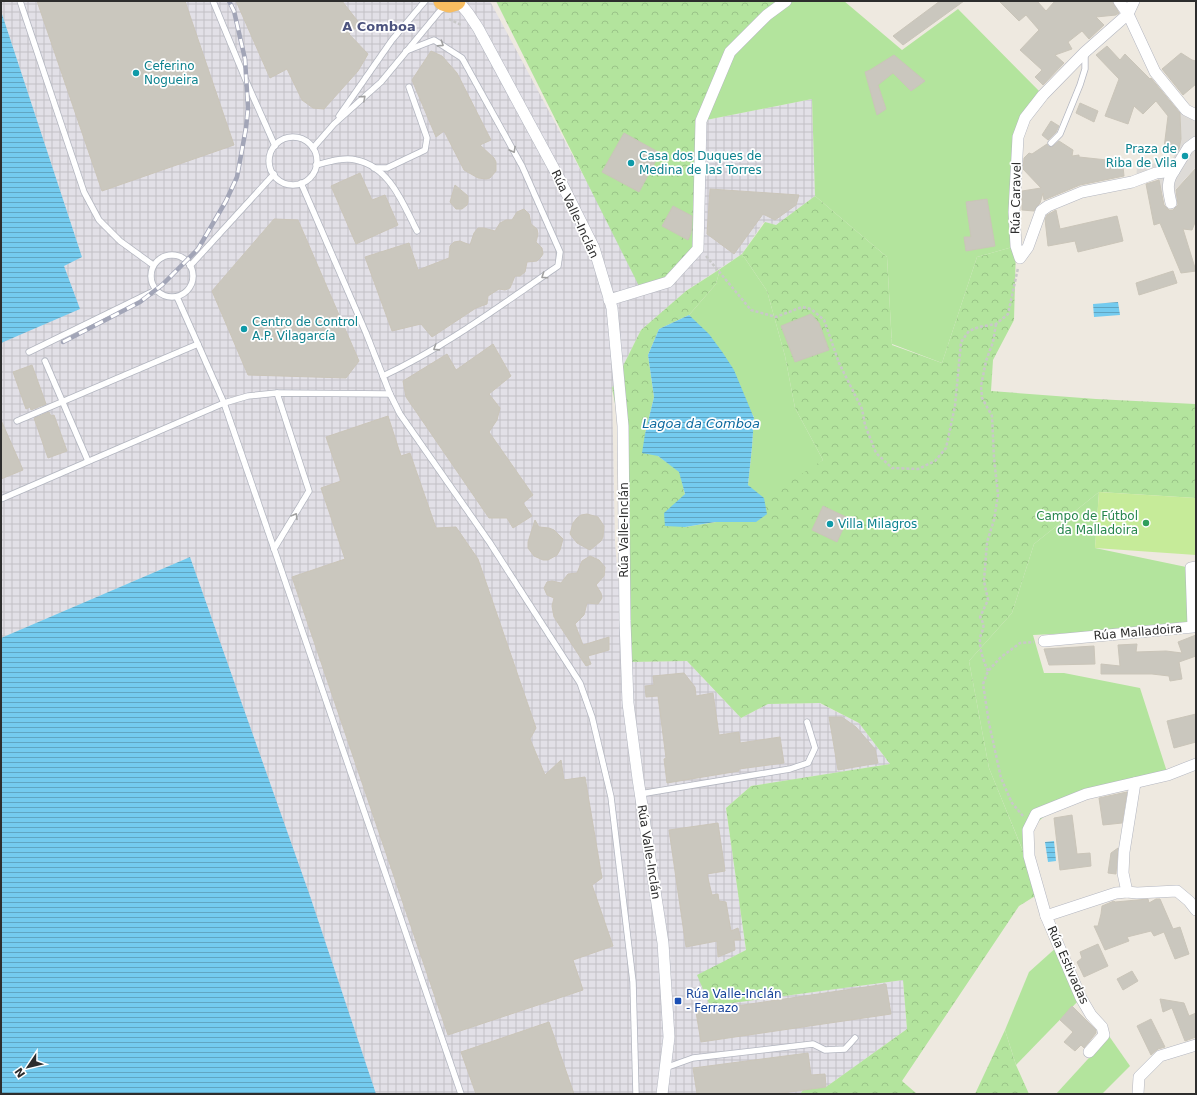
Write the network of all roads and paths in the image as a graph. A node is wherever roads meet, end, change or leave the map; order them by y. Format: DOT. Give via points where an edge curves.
graph roads {
  1 [pos="20,1"];
  2 [pos="213,1"];
  3 [pos="425,1"];
  4 [pos="786,1"];
  5 [pos="1119,1"];
  6 [pos="1134,1"];
  7 [pos="451,5"];
  8 [pos="1128,14"];
  9 [pos="465,28"];
  10 [pos="406,52"];
  11 [pos="1085,52"];
  12 [pos="409,87"];
  13 [pos="1196,115"];
  14 [pos="334,124"];
  15 [pos="1196,142"];
  16 [pos="1051,143"];
  17 [pos="274,146"];
  18 [pos="313,148"];
  19 [pos="316,166"];
  20 [pos="374,168"];
  21 [pos="1174,171"];
  22 [pos="274,174"];
  23 [pos="301,183"];
  24 [pos="1170,203"];
  25 [pos="417,231"];
  26 [pos="698,249"];
  27 [pos="1020,258"];
  28 [pos="153,265"];
  29 [pos="190,266"];
  30 [pos="156,290"];
  31 [pos="177,297"];
  32 [pos="609,300"];
  33 [pos="996,324"];
  34 [pos="198,344"];
  35 [pos="29,352"];
  36 [pos="45,361"];
  37 [pos="383,376"];
  38 [pos="277,393"];
  39 [pos="390,394"];
  40 [pos="62,402"];
  41 [pos="224,403"];
  42 [pos="17,421"];
  43 [pos="88,461"];
  44 [pos="1,498"];
  45 [pos="274,549"];
  46 [pos="1196,567"];
  47 [pos="1044,641"];
  48 [pos="988,670"];
  49 [pos="807,722"];
  50 [pos="1196,764"];
  51 [pos="1135,783"];
  52 [pos="640,794"];
  53 [pos="1032,822"];
  54 [pos="1127,892"];
  55 [pos="1196,910"];
  56 [pos="1046,916"];
  57 [pos="855,1038"];
  58 [pos="1196,1045"];
  59 [pos="1089,1052"];
  60 [pos="665,1068"];
  61 [pos="461,1094"];
  62 [pos="636,1094"];
  63 [pos="662,1094"];
  64 [pos="1138,1094"];
  1 -- 28 [label="lane" via="84,192 99,220 120,241"];
  2 -- 17 [label="lane"];
  3 -- 14 [label="lane" via="392,40"];
  4 -- 26 [label="street" via="767,15 730,52 701,120"];
  5 -- 8 [label="street"];
  6 -- 8 [label="street"];
  7 -- 9 [label="path" via="458,22"];
  7 -- 10 [label="lane" via="439,12"];
  7 -- 32 [label="street, Rúa Valle-Inclán" via="468,13 478,28 559,178 594,248"];
  8 -- 11 [label="street, Rúa Caravel"];
  8 -- 13 [label="street" via="1155,72 1186,110"];
  14 -- 10 [label="lane, one-way" via="381,82"];
  10 -- 37 [label="lane, one-way" via="434,40 462,58 522,166 560,252 558,266 425,354"];
  11 -- 16 [label="lane" via="1085,69 1080,85 1060,134"];
  11 -- 27 [label="street, Rúa Caravel" via="1043,95 1025,118 1018,137 1014,212 1016,246"];
  12 -- 20 [label="lane" via="427,138 425,150 387,168"];
  14 -- 18 [label="lane"];
  15 -- 21 [label="street" via="1188,148"];
  17 -- 18 [label="lane" via="280,141 294,137 308,142"];
  17 -- 22 [label="lane" via="270,160"];
  18 -- 19 [label="lane" via="316,153"];
  19 -- 20 [label="lane" via="356,160"];
  19 -- 23 [label="lane" via="311,177"];
  20 -- 25 [label="lane" via="394,187"];
  21 -- 24 [label="street" via="1169,178 1167,189"];
  21 -- 27 [label="street, Rúa Caravel" via="1156,173 1132,182 1082,192 1048,206 1041,211 1028,247"];
  22 -- 23 [label="lane" via="289,184"];
  22 -- 29 [label="lane"];
  23 -- 37 [label="lane"];
  26 -- 32 [label="street" via="668,282"];
  26 -- 33 [label="path" via="751,310 776,317 802,307 811,309 824,320 839,362 862,409 876,453 892,468 918,469 935,461 946,448 955,406 961,342 969,331 979,326"];
  27 -- 33 [label="path" via="1008,314"];
  28 -- 29 [label="lane" via="161,258 172,255 182,258"];
  28 -- 30 [label="lane" via="150,278"];
  29 -- 31 [label="lane" via="193,278 191,284"];
  30 -- 31 [label="lane" via="165,296"];
  30 -- 35 [label="lane"];
  31 -- 34 [label="lane"];
  32 -- 52 [label="street, Rúa Valle-Inclán" via="612,308 623,426 624,621 628,703"];
  33 -- 48 [label="path" via="981,386 982,398 992,416 998,495 988,542 984,581 988,600 980,617 984,623 980,640"];
  34 -- 40 [label="lane"];
  34 -- 41 [label="lane"];
  36 -- 40 [label="lane"];
  37 -- 39 [label="lane"];
  38 -- 39 [label="lane"];
  38 -- 41 [label="lane" via="248,396"];
  45 -- 38 [label="lane, one-way" via="309,491"];
  39 -- 62 [label="lane" via="400,414 490,543 580,683 592,717 611,797 633,982"];
  40 -- 42 [label="lane"];
  40 -- 43 [label="lane"];
  41 -- 43 [label="lane"];
  41 -- 45 [label="lane"];
  43 -- 44 [label="lane"];
  45 -- 61 [label="lane"];
  46 -- 47 [label="street, Rúa Malladoira" via="1191,568 1193,628"];
  47 -- 48 [label="path" via="1020,643"];
  48 -- 53 [label="path" via="983,684 1001,778 1012,803"];
  49 -- 52 [label="lane" via="815,748 808,763 790,769"];
  50 -- 51 [label="street" via="1168,775"];
  51 -- 53 [label="street" via="1086,794 1036,814"];
  51 -- 54 [label="street" via="1124,852 1123,873"];
  52 -- 60 [label="street, Rúa Valle-Inclán" via="664,943 669,1037"];
  53 -- 56 [label="street, Rúa Estivadas" via="1028,830 1029,856"];
  54 -- 55 [label="street, Rúa Estivadas" via="1178,891"];
  54 -- 56 [label="street, Rúa Estivadas" via="1116,893"];
  56 -- 59 [label="street, Rúa Estivadas" via="1082,998 1091,1015 1102,1027 1104,1035"];
  57 -- 60 [label="lane" via="845,1049 825,1050 814,1044 693,1058"];
  58 -- 64 [label="street" via="1160,1056 1139,1077"];
  60 -- 63 [label="street, Rúa Valle-Inclán"];
}
